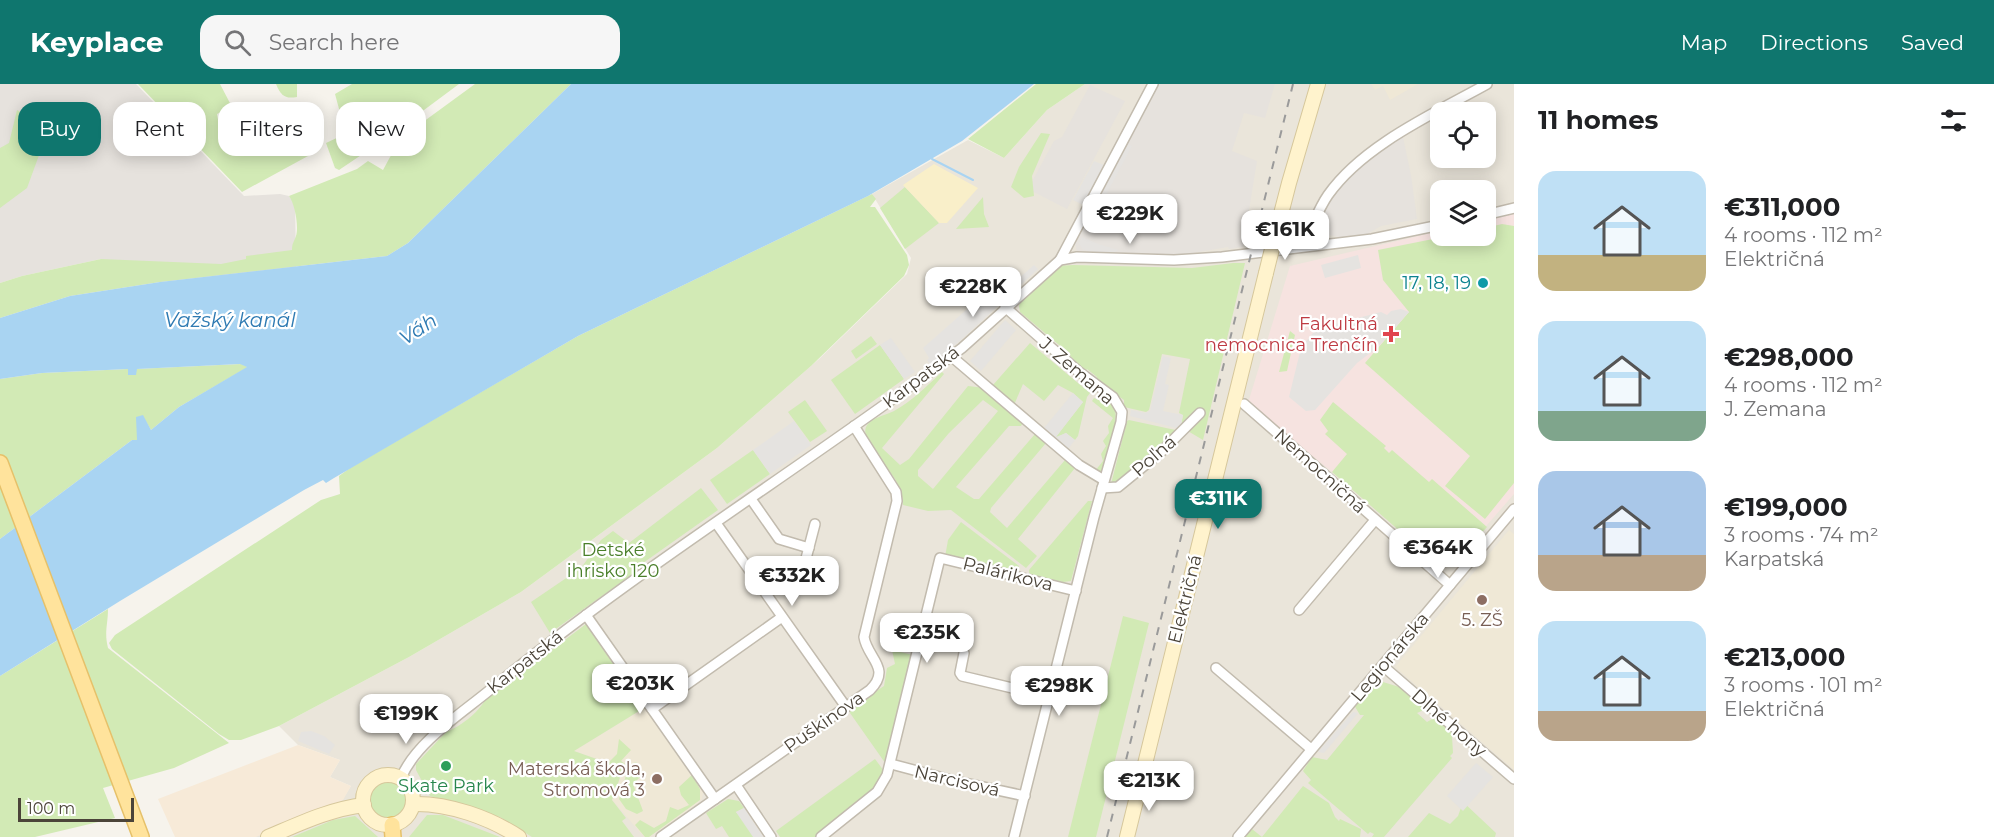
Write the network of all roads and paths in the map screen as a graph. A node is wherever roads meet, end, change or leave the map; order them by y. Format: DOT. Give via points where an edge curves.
graph roads {
  1 [pos="1153,84"];
  2 [pos="1318,84"];
  3 [pos="1487,84"];
  4 [pos="1514,208"];
  5 [pos="1496,212"];
  6 [pos="1430,227"];
  7 [pos="1311,228"];
  8 [pos="1059,260"];
  9 [pos="1005,308"];
  10 [pos="951,356"];
  11 [pos="1244,404"];
  12 [pos="1200,413"];
  13 [pos="854,426"];
  14 [pos="0,463"];
  15 [pos="1103,484"];
  16 [pos="751,499"];
  17 [pos="1514,509"];
  18 [pos="1375,520"];
  19 [pos="716,523"];
  20 [pos="815,524"];
  21 [pos="809,548"];
  22 [pos="803,570"];
  23 [pos="1450,585"];
  24 [pos="1076,591"];
  25 [pos="54,607"];
  26 [pos="1299,610"];
  27 [pos="586,615"];
  28 [pos="782,617"];
  29 [pos="964,653"];
  30 [pos="1383,666"];
  31 [pos="1216,668"];
  32 [pos="1050,697"];
  33 [pos="846,707"];
  34 [pos="652,710"];
  35 [pos="1311,749"];
  36 [pos="891,764"];
  37 [pos="401,778"];
  38 [pos="1514,779"];
  39 [pos="736,785"];
  40 [pos="1024,796"];
  41 [pos="715,799"];
  42 [pos="413,804"];
  43 [pos="364,805"];
  44 [pos="133,813"];
  45 [pos="393,831"];
  46 [pos="139,837"];
  47 [pos="148,837"];
  48 [pos="268,837"];
  49 [pos="518,837"];
  50 [pos="661,837"];
  51 [pos="771,837"];
  52 [pos="821,837"];
  53 [pos="1014,837"];
  54 [pos="1127,837"];
  55 [pos="1238,837"];
  1 -- 8 [label="street"];
  2 -- 54 [label="main road, Električná, bridge" via="1288,183"];
  3 -- 7 [label="street" via="1404,129 1361,160 1330,192"];
  4 -- 5 [label="street"];
  6 -- 8 [label="street" via="1231,255 1174,260"];
  8 -- 9 [label="street, Karpatská"];
  9 -- 10 [label="street, Karpatská"];
  9 -- 15 [label="street, J. Zemana" via="1113,397 1122,412"];
  10 -- 13 [label="street, Karpatská"];
  10 -- 15 [label="street"];
  11 -- 18 [label="street, Nemocničná"];
  12 -- 15 [label="street, Poľná" via="1118,487"];
  13 -- 16 [label="street, Karpatská"];
  13 -- 33 [label="street, Puškinova" via="893,485 897,501 864,631 864,643 876,661 878,681"];
  14 -- 25 [label="main road"];
  15 -- 24 [label="street, J. Zemana"];
  16 -- 19 [label="street, Karpatská"];
  16 -- 21 [label="street" via="779,539"];
  17 -- 23 [label="street, Legionárska"];
  18 -- 23 [label="street, Nemocničná"];
  18 -- 26 [label="street"];
  19 -- 27 [label="street, Karpatská"];
  19 -- 28 [label="street"];
  20 -- 21 [label="street"];
  21 -- 22 [label="street"];
  23 -- 30 [label="street, Legionárska"];
  24 -- 32 [label="street, J. Zemana"];
  24 -- 36 [label="street, Palárikova" via="940,558"];
  25 -- 44 [label="main road"];
  25 -- 44 [label="main road" via="80,658"];
  27 -- 34 [label="street"];
  27 -- 37 [label="street, Karpatská" via="424,744 406,764"];
  28 -- 33 [label="street"];
  28 -- 34 [label="street"];
  29 -- 32 [label="street" via="960,673 963,676"];
  30 -- 35 [label="street, Legionárska"];
  30 -- 38 [label="street, Dlhé hony"];
  31 -- 35 [label="street"];
  32 -- 40 [label="street, J. Zemana"];
  33 -- 39 [label="street, Puškinova"];
  34 -- 41 [label="street"];
  35 -- 55 [label="street, Legionárska"];
  36 -- 40 [label="street, Narcisová"];
  36 -- 52 [label="street" via="877,792"];
  37 -- 42 [label="main road" via="410,787"];
  37 -- 43 [label="main road" via="386,774 374,779 365,790"];
  39 -- 41 [label="street, Puškinova"];
  39 -- 51 [label="street"];
  40 -- 53 [label="street, J. Zemana"];
  41 -- 50 [label="street, Puškinova"];
  42 -- 45 [label="main road"];
  42 -- 49 [label="main road" via="468,813"];
  43 -- 45 [label="main road" via="367,814"];
  43 -- 48 [label="main road" via="320,816"];
  44 -- 46 [label="main road"];
  44 -- 47 [label="main road"];
}
